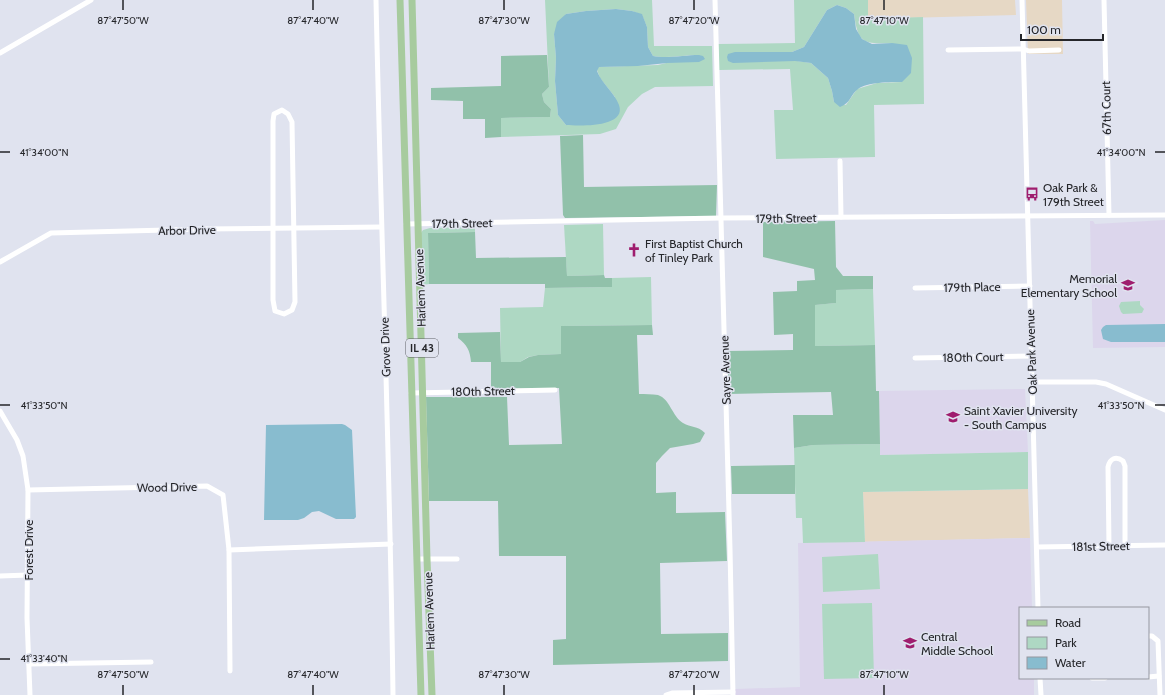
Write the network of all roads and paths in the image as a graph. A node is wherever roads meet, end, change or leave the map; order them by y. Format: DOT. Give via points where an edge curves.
graph roads {
  1 [pos="91,0"];
  2 [pos="376,0"];
  3 [pos="400,0"];
  4 [pos="412,0"];
  5 [pos="715,0"];
  6 [pos="1022,0"];
  7 [pos="1104,0"];
  8 [pos="1023,49"];
  9 [pos="948,50"];
  10 [pos="1059,50"];
  11 [pos="0,53"];
  12 [pos="402,61"];
  13 [pos="414,61"];
  14 [pos="840,161"];
  15 [pos="1028,215"];
  16 [pos="1109,215"];
  17 [pos="1165,215"];
  18 [pos="841,217"];
  19 [pos="721,218"];
  20 [pos="406,224"];
  21 [pos="418,224"];
  22 [pos="381,227"];
  23 [pos="273,228"];
  24 [pos="294,228"];
  25 [pos="0,262"];
  26 [pos="1030,286"];
  27 [pos="915,288"];
  28 [pos="1032,356"];
  29 [pos="915,358"];
  30 [pos="1032,382"];
  31 [pos="555,390"];
  32 [pos="423,392"];
  33 [pos="411,393"];
  34 [pos="1165,410"];
  35 [pos="0,411"];
  36 [pos="28,490"];
  37 [pos="391,544"];
  38 [pos="1165,545"];
  39 [pos="1109,546"];
  40 [pos="1126,546"];
  41 [pos="1037,547"];
  42 [pos="229,550"];
  43 [pos="417,559"];
  44 [pos="427,559"];
  45 [pos="457,559"];
  46 [pos="0,576"];
  47 [pos="28,576"];
  48 [pos="1038,607"];
  49 [pos="1149,636"];
  50 [pos="151,662"];
  51 [pos="29,664"];
  52 [pos="230,671"];
  53 [pos="1159,676"];
  54 [pos="1149,677"];
  55 [pos="1040,679"];
  56 [pos="733,693"];
  57 [pos="30,695"];
  58 [pos="393,695"];
  59 [pos="420,695"];
  60 [pos="432,695"];
  61 [pos="666,695"];
  62 [pos="1041,695"];
  63 [pos="1160,695"];
  1 -- 11 [label="street"];
  2 -- 22 [label="street, Grove Drive"];
  3 -- 12 [label="main road, Harlem Avenue / IL 43"];
  4 -- 13 [label="main road, Harlem Avenue / IL 43"];
  5 -- 19 [label="street, Sayre Avenue"];
  6 -- 8 [label="street, Oak Park Avenue"];
  7 -- 16 [label="street, 67th Court"];
  8 -- 9 [label="street"];
  8 -- 10 [label="street"];
  8 -- 15 [label="street, Oak Park Avenue"];
  12 -- 13 [label="main road"];
  12 -- 20 [label="main road, Harlem Avenue / IL 43"];
  13 -- 21 [label="main road, Harlem Avenue / IL 43"];
  14 -- 18 [label="street"];
  15 -- 16 [label="street, 179th Street"];
  15 -- 18 [label="street, 179th Street"];
  15 -- 26 [label="street, Oak Park Avenue"];
  16 -- 17 [label="street, 179th Street"];
  18 -- 19 [label="street, 179th Street"];
  19 -- 21 [label="street, 179th Street"];
  19 -- 56 [label="street, Sayre Avenue"];
  20 -- 21 [label="street, 179th Street"];
  20 -- 33 [label="main road, Harlem Avenue / IL 43"];
  21 -- 32 [label="main road, Harlem Avenue / IL 43"];
  22 -- 24 [label="street, Arbor Drive"];
  22 -- 37 [label="street, Grove Drive"];
  23 -- 24 [label="street, Arbor Drive"];
  23 -- 24 [label="street" via="273,300 275,311 284,314 292,310 295,302"];
  23 -- 24 [label="street" via="273,121 274,114 282,110 288,114 292,122"];
  23 -- 25 [label="street, Arbor Drive" via="51,233"];
  26 -- 27 [label="street, 179th Place"];
  26 -- 28 [label="street, Oak Park Avenue"];
  28 -- 29 [label="street, 180th Court"];
  28 -- 30 [label="street, Oak Park Avenue"];
  30 -- 34 [label="street" via="1106,384"];
  30 -- 41 [label="street, Oak Park Avenue"];
  31 -- 32 [label="street, 180th Street"];
  32 -- 33 [label="street, 180th Street"];
  32 -- 44 [label="main road, Harlem Avenue / IL 43"];
  33 -- 43 [label="main road, Harlem Avenue / IL 43"];
  35 -- 36 [label="street, Forest Drive" via="23,456"];
  36 -- 42 [label="street, Wood Drive" via="207,486 223,495"];
  36 -- 47 [label="street, Forest Drive"];
  37 -- 42 [label="street"];
  37 -- 58 [label="street, Grove Drive"];
  38 -- 40 [label="street, 181st Street"];
  39 -- 40 [label="street, 181st Street"];
  39 -- 40 [label="street" via="1108,467 1109,462 1116,458 1123,461 1125,466"];
  39 -- 41 [label="street, 181st Street"];
  41 -- 48 [label="street, Oak Park Avenue"];
  42 -- 52 [label="street, Wood Drive"];
  43 -- 44 [label="street"];
  43 -- 59 [label="main road, Harlem Avenue / IL 43"];
  44 -- 45 [label="street"];
  44 -- 60 [label="main road, Harlem Avenue / IL 43"];
  46 -- 47 [label="street"];
  47 -- 51 [label="street, Forest Drive"];
  49 -- 53 [label="street" via="1158,641"];
  50 -- 51 [label="street"];
  51 -- 57 [label="street, Forest Drive"];
  53 -- 54 [label="street"];
  53 -- 63 [label="street"];
  55 -- 62 [label="street"];
  56 -- 61 [label="street"];
}
